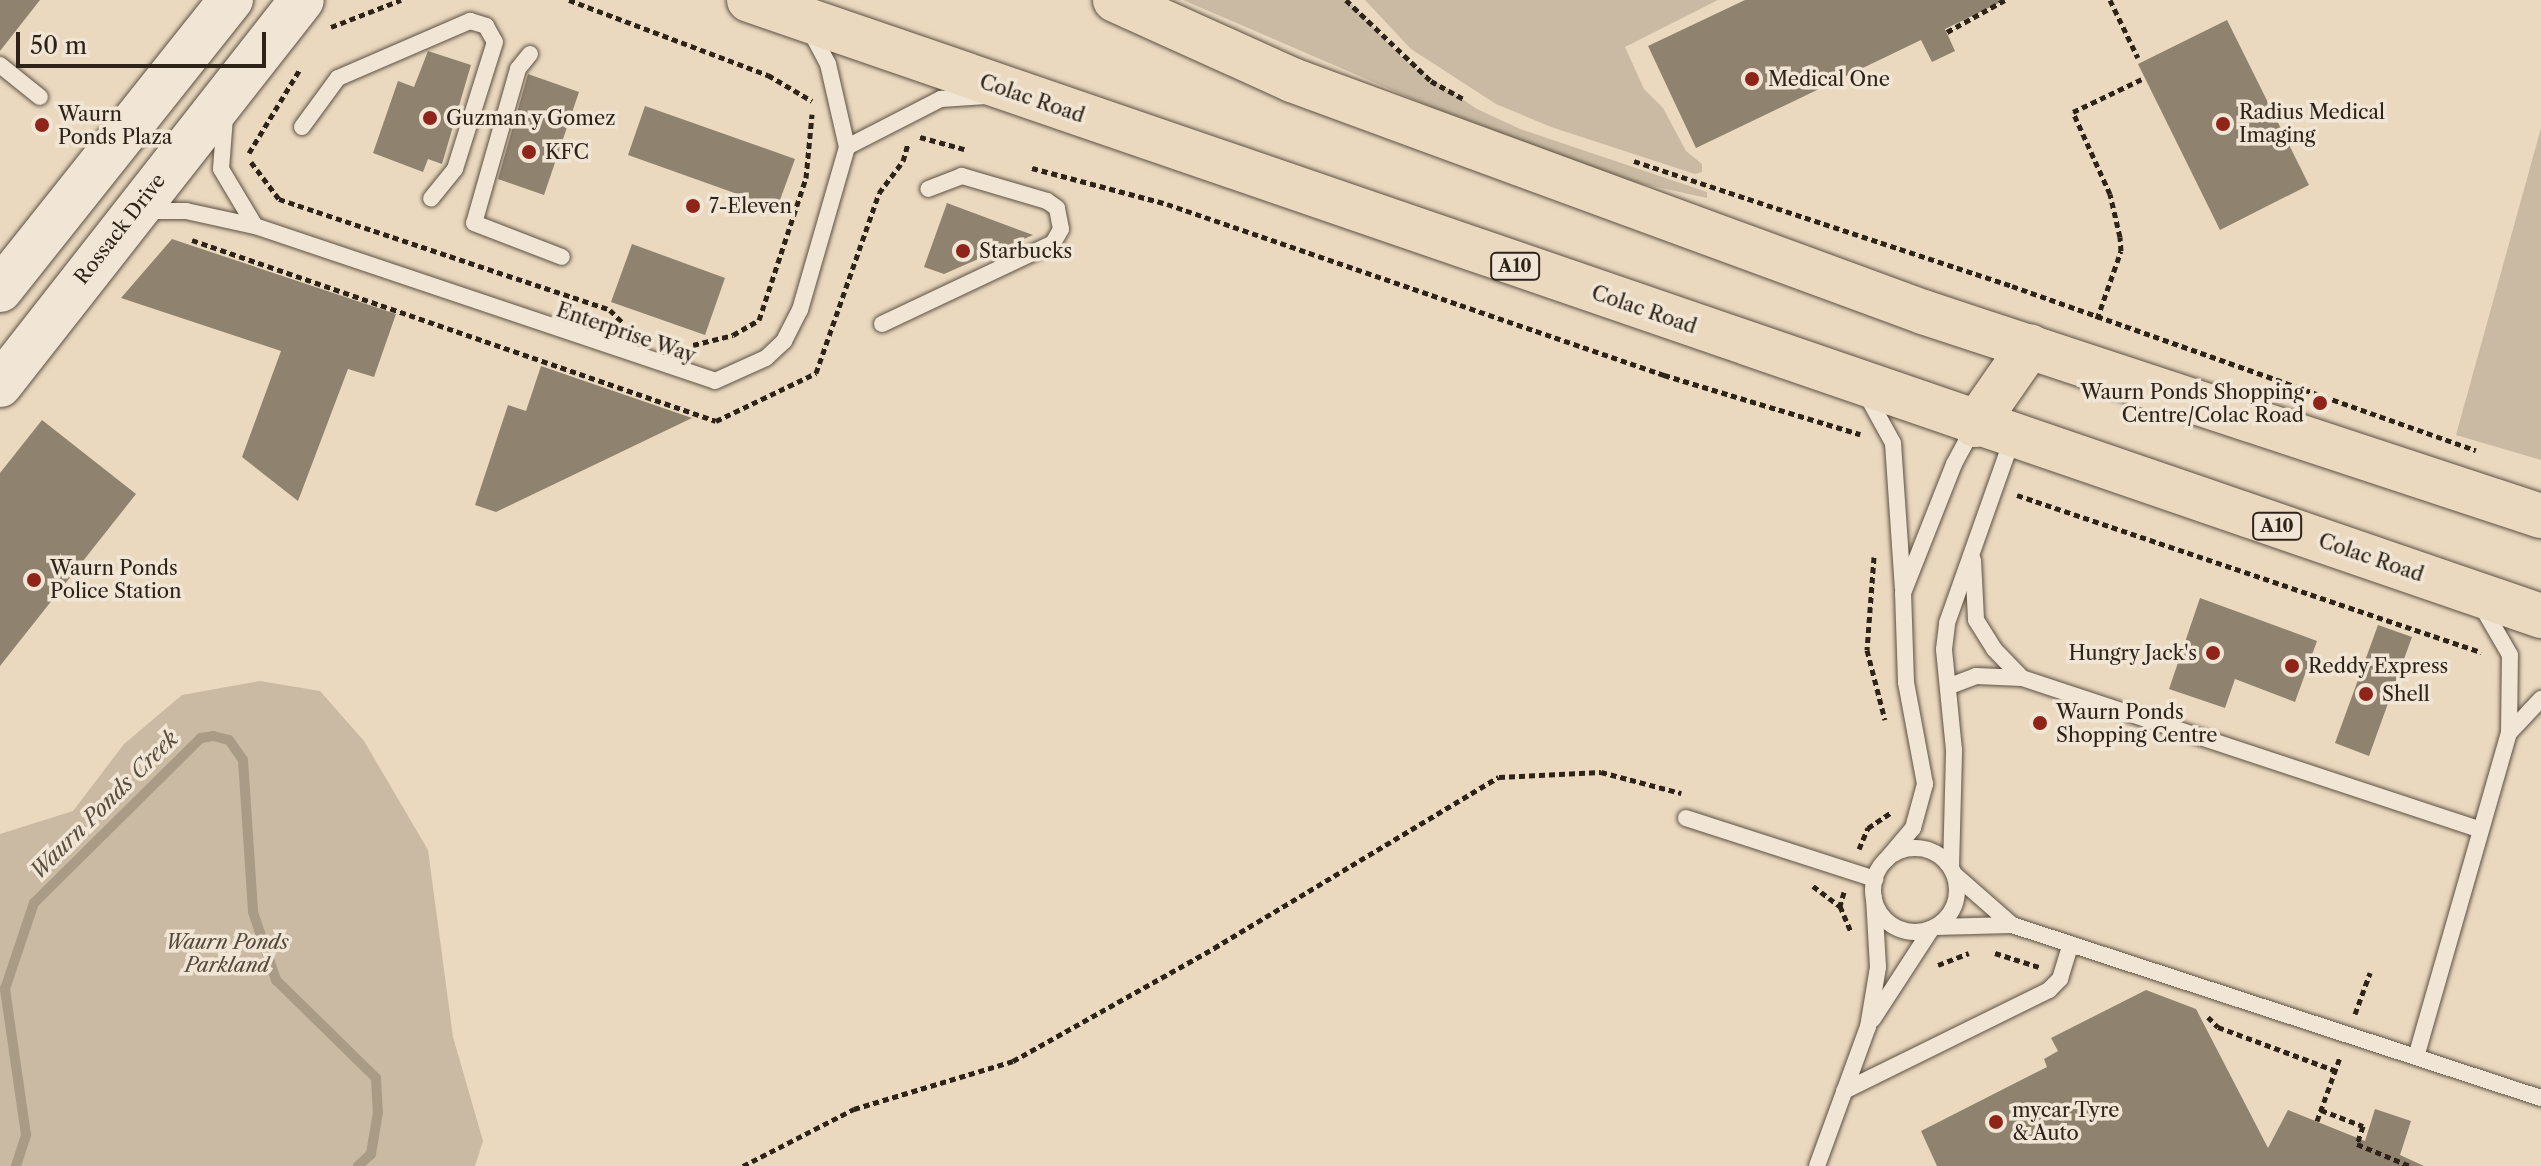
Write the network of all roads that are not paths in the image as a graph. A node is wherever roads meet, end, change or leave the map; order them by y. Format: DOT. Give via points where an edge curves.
graph roads {
  1 [pos="231,0"];
  2 [pos="302,0"];
  3 [pos="749,0"];
  4 [pos="1115,0"];
  5 [pos="805,21"];
  6 [pos="530,54"];
  7 [pos="0,65"];
  8 [pos="225,95"];
  9 [pos="1019,95"];
  10 [pos="40,97"];
  11 [pos="302,127"];
  12 [pos="847,147"];
  13 [pos="928,189"];
  14 [pos="431,199"];
  15 [pos="131,215"];
  16 [pos="255,226"];
  17 [pos="562,257"];
  18 [pos="0,290"];
  19 [pos="0,303"];
  20 [pos="882,324"];
  21 [pos="39,332"];
  22 [pos="2030,346"];
  23 [pos="0,385"];
  24 [pos="1860,385"];
  25 [pos="1994,431"];
  26 [pos="2541,516"];
  27 [pos="1976,541"];
  28 [pos="1903,593"];
  29 [pos="2472,593"];
  30 [pos="2541,616"];
  31 [pos="2022,678"];
  32 [pos="1950,686"];
  33 [pos="2541,699"];
  34 [pos="2509,733"];
  35 [pos="1686,818"];
  36 [pos="2479,829"];
  37 [pos="1886,860"];
  38 [pos="1952,871"];
  39 [pos="1875,879"];
  40 [pos="1874,898"];
  41 [pos="2012,925"];
  42 [pos="1934,927"];
  43 [pos="2070,946"];
  44 [pos="1868,1027"];
  45 [pos="2416,1057"];
  46 [pos="1844,1091"];
  47 [pos="2541,1098"];
  48 [pos="1817,1166"];
  1 -- 18 [label="main road"];
  2 -- 8 [label="main road, Rossack Drive"];
  3 -- 5 [label="highway, Colac Road / A10"];
  4 -- 22 [label="highway" via="1292,80"];
  5 -- 9 [label="highway, Colac Road / A10"];
  5 -- 12 [label="lane, Enterprise Way" via="828,64"];
  6 -- 17 [label="lane" via="518,69 474,223"];
  7 -- 10 [label="lane"];
  8 -- 15 [label="main road, Rossack Drive"];
  8 -- 16 [label="lane" via="221,169"];
  9 -- 12 [label="lane" via="941,99"];
  9 -- 24 [label="highway, Colac Road / A10"];
  11 -- 14 [label="lane" via="338,78 470,21 486,26 495,42 455,169"];
  12 -- 16 [label="lane, Enterprise Way" via="800,310 784,341 766,358 715,381"];
  13 -- 20 [label="lane" via="962,176 1047,201 1057,208 1061,229 1053,243"];
  15 -- 16 [label="lane, Enterprise Way" via="161,208"];
  15 -- 21 [label="main road, Rossack Drive"];
  19 -- 21 [label="main road"];
  21 -- 23 [label="main road, Rossack Drive"];
  22 -- 25 [label="highway"];
  22 -- 26 [label="highway"];
  24 -- 25 [label="highway, Colac Road / A10"];
  24 -- 28 [label="lane" via="1893,443"];
  25 -- 27 [label="lane" via="1997,486"];
  25 -- 28 [label="lane" via="1954,464"];
  25 -- 29 [label="highway, Colac Road / A10"];
  27 -- 31 [label="lane" via="1976,620"];
  27 -- 32 [label="lane" via="1947,623 1944,649"];
  28 -- 37 [label="lane" via="1906,682 1925,784 1913,828"];
  29 -- 30 [label="highway, Colac Road / A10"];
  29 -- 34 [label="lane" via="2510,655"];
  31 -- 32 [label="lane" via="1976,676"];
  31 -- 36 [label="lane"];
  32 -- 38 [label="lane"];
  33 -- 34 [label="lane"];
  34 -- 36 [label="lane"];
  35 -- 39 [label="lane"];
  36 -- 45 [label="lane"];
  37 -- 38 [label="lane" via="1900,851 1925,849"];
  37 -- 39 [label="lane"];
  38 -- 41 [label="lane"];
  38 -- 42 [label="lane" via="1955,904"];
  39 -- 40 [label="lane"];
  40 -- 42 [label="lane" via="1896,927 1910,932"];
  40 -- 44 [label="lane" via="1878,967"];
  41 -- 42 [label="lane"];
  41 -- 43 [label="lane"];
  42 -- 44 [label="lane"];
  43 -- 45 [label="lane"];
  43 -- 46 [label="lane" via="2060,979 2049,990"];
  44 -- 46 [label="lane"];
  45 -- 47 [label="lane"];
  46 -- 48 [label="lane"];
}
